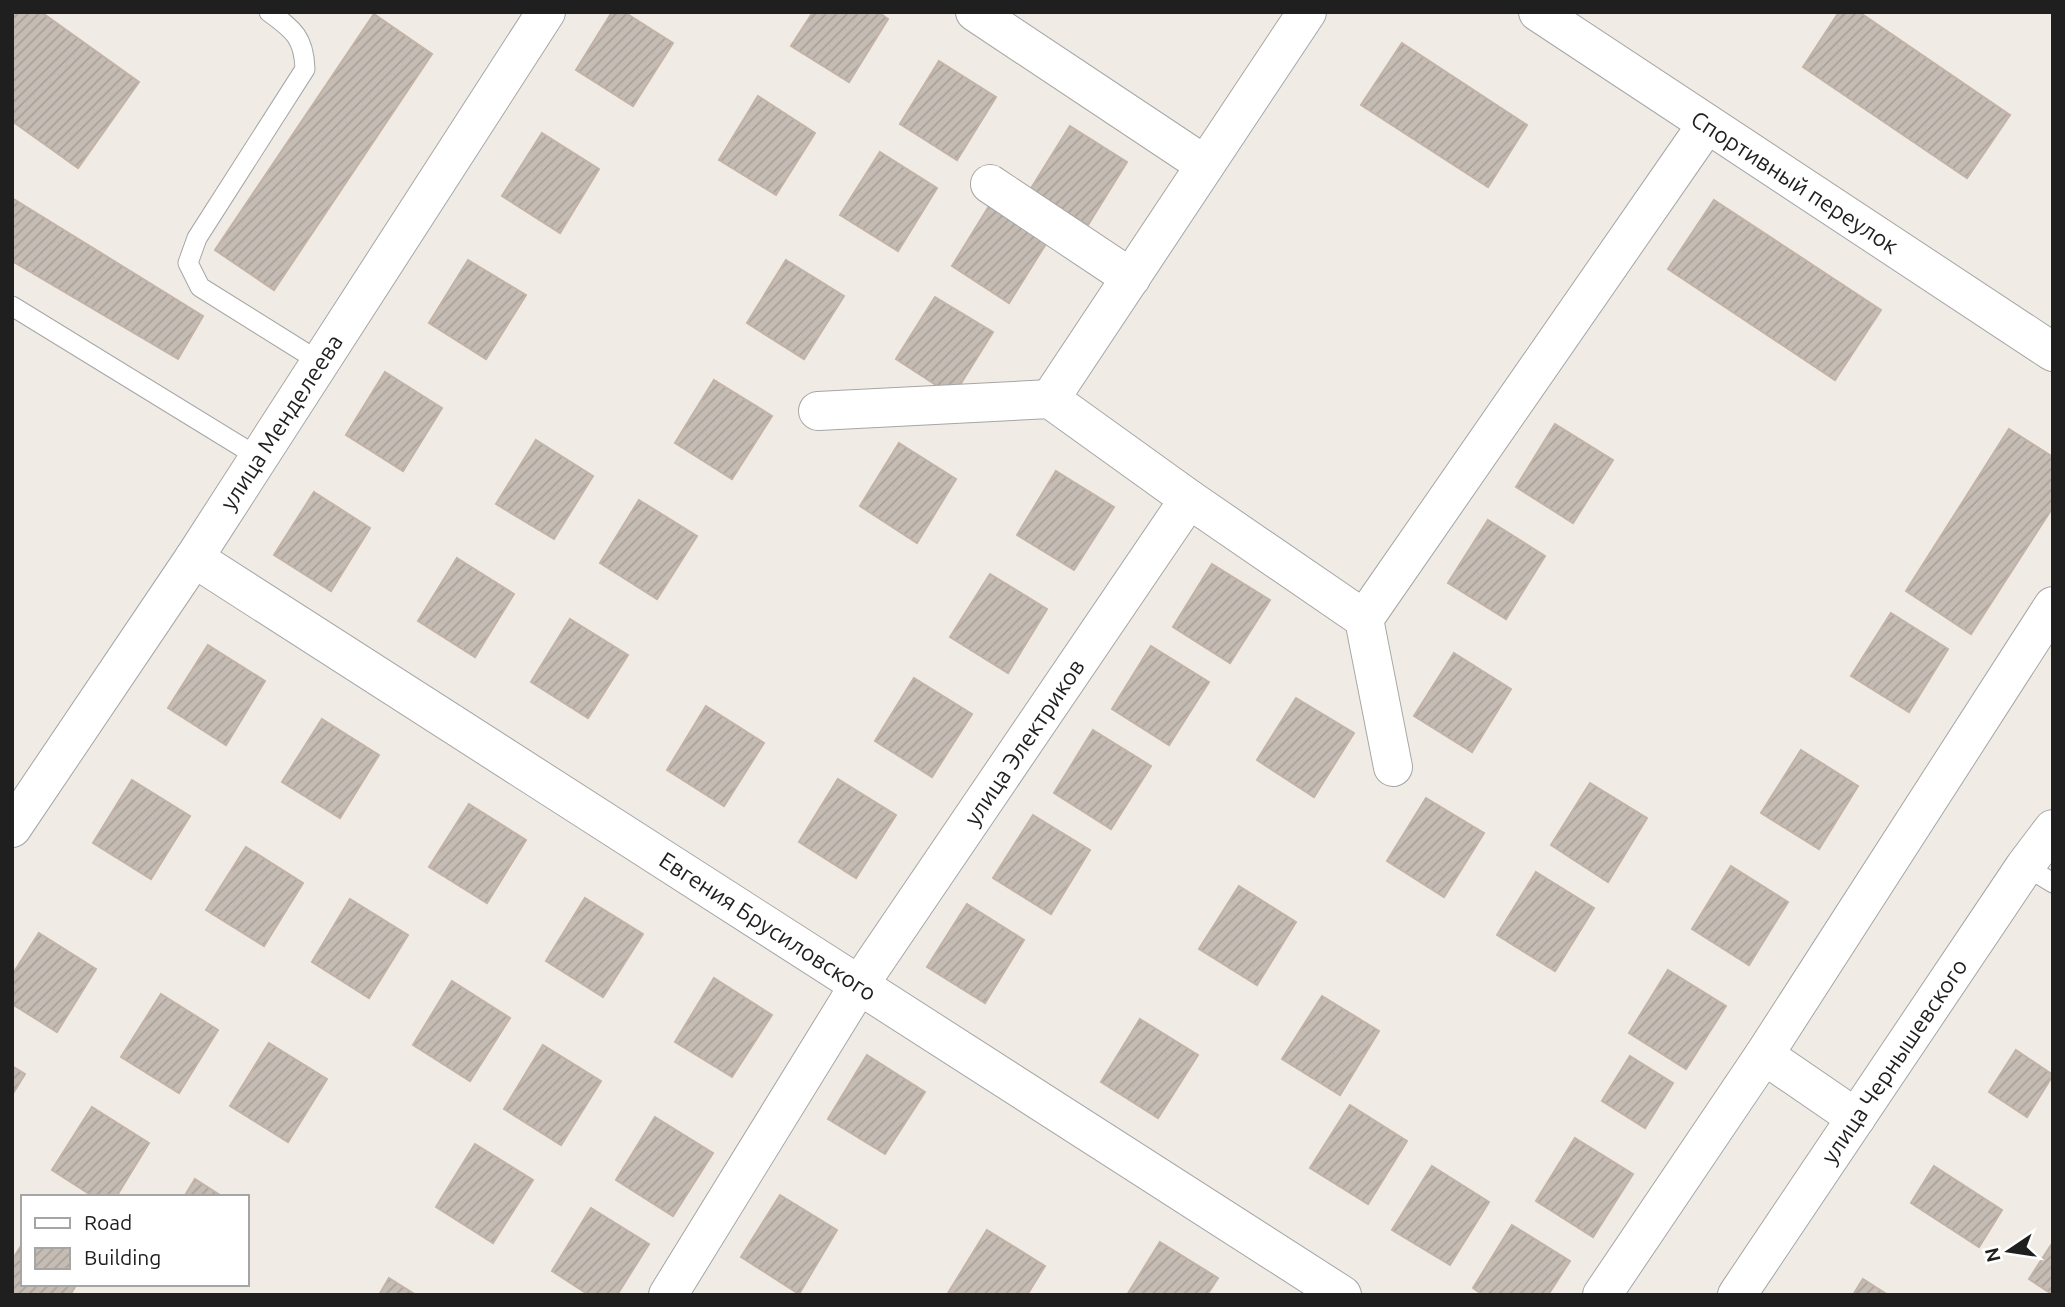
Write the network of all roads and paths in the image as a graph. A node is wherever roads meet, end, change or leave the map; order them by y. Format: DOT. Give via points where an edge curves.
graph roads {
  1 [pos="269,12"];
  2 [pos="546,12"];
  3 [pos="975,12"];
  4 [pos="1307,12"];
  5 [pos="1538,12"];
  6 [pos="1707,124"];
  7 [pos="1205,165"];
  8 [pos="990,184"];
  9 [pos="1131,278"];
  10 [pos="12,306"];
  11 [pos="2053,352"];
  12 [pos="320,362"];
  13 [pos="1050,399"];
  14 [pos="818,411"];
  15 [pos="258,457"];
  16 [pos="1189,499"];
  17 [pos="194,558"];
  18 [pos="2053,606"];
  19 [pos="1364,619"];
  20 [pos="1393,767"];
  21 [pos="12,828"];
  22 [pos="2053,830"];
  23 [pos="2039,875"];
  24 [pos="859,985"];
  25 [pos="1764,1055"];
  26 [pos="1856,1118"];
  27 [pos="668,1295"];
  28 [pos="1342,1295"];
  29 [pos="1602,1295"];
  30 [pos="1737,1295"];
  1 -- 12 [label="lane" via="292,28 305,49 305,69 197,238 188,263 200,287"];
  2 -- 12 [label="street, улица Менделеева"];
  3 -- 7 [label="street"];
  4 -- 7 [label="street"];
  5 -- 6 [label="street, Спортивный переулок"];
  6 -- 11 [label="street, Спортивный переулок"];
  6 -- 19 [label="street"];
  7 -- 9 [label="street"];
  8 -- 9 [label="street"];
  9 -- 13 [label="street"];
  10 -- 15 [label="lane"];
  12 -- 15 [label="street, улица Менделеева"];
  13 -- 14 [label="street"];
  13 -- 16 [label="street"];
  15 -- 17 [label="street, улица Менделеева"];
  16 -- 19 [label="street"];
  16 -- 24 [label="street, улица Электриков"];
  17 -- 21 [label="street, улица Менделеева"];
  17 -- 24 [label="street, Евгения Брусиловского"];
  18 -- 25 [label="street"];
  19 -- 20 [label="street"];
  22 -- 23 [label="street, улица Чернышевского"];
  23 -- 26 [label="street, улица Чернышевского"];
  24 -- 27 [label="street, улица Электриков"];
  24 -- 28 [label="street, Евгения Брусиловского"];
  25 -- 26 [label="street"];
  25 -- 29 [label="street"];
  26 -- 30 [label="street, улица Чернышевского"];
}
